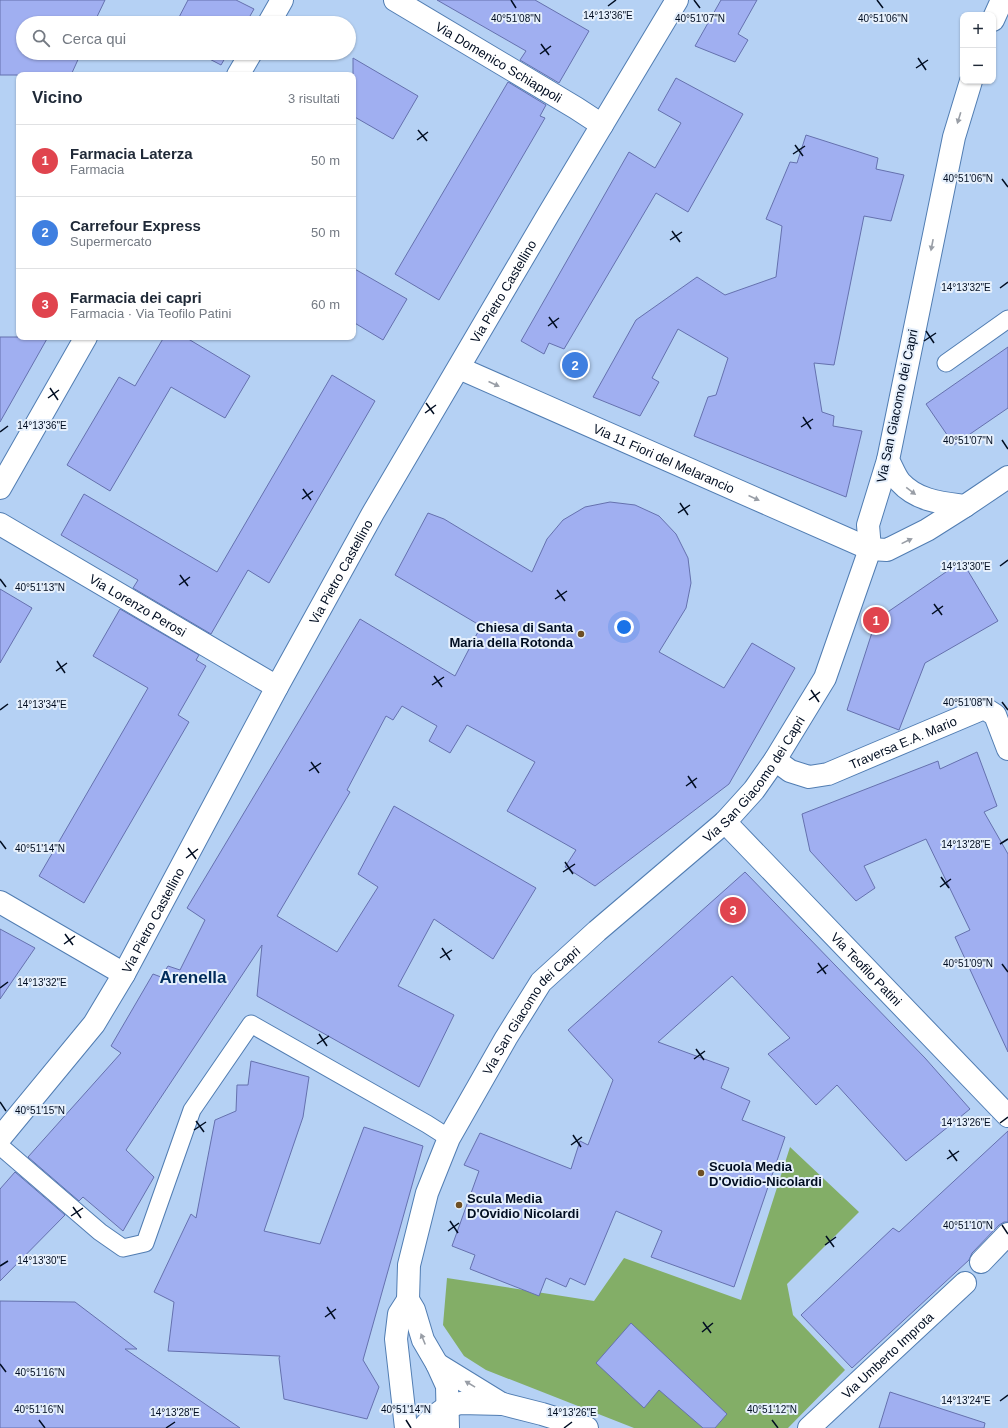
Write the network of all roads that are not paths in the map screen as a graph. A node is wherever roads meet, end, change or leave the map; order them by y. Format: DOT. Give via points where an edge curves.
graph roads {
  1 [pos="282,0"];
  2 [pos="395,0"];
  3 [pos="677,0"];
  4 [pos="1002,0"];
  5 [pos="996,13"];
  6 [pos="273,16"];
  7 [pos="247,60"];
  8 [pos="240,72"];
  9 [pos="970,84"];
  10 [pos="602,125"];
  11 [pos="1008,319"];
  12 [pos="84,340"];
  13 [pos="946,363"];
  14 [pos="459,368"];
  15 [pos="888,460"];
  16 [pos="1008,477"];
  17 [pos="0,488"];
  18 [pos="966,506"];
  19 [pos="0,524"];
  20 [pos="870,549"];
  21 [pos="276,686"];
  22 [pos="1008,749"];
  23 [pos="775,760"];
  24 [pos="725,822"];
  25 [pos="0,902"];
  26 [pos="124,974"];
  27 [pos="1008,1116"];
  28 [pos="0,1138"];
  29 [pos="450,1138"];
  30 [pos="0,1146"];
  31 [pos="1008,1234"];
  32 [pos="981,1262"];
  33 [pos="965,1283"];
  34 [pos="408,1300"];
  35 [pos="437,1364"];
  36 [pos="503,1404"];
  37 [pos="452,1413"];
  38 [pos="420,1427"];
  39 [pos="587,1428"];
  40 [pos="809,1428"];
  1 -- 6 [label="street"];
  2 -- 10 [label="street, Via Domenico Schiappoli"];
  3 -- 10 [label="street, Via Pietro Castellino"];
  4 -- 5 [label="street"];
  7 -- 8 [label="street"];
  9 -- 15 [label="street, Via San Giacomo dei Capri, one-way" via="954,137"];
  10 -- 14 [label="street, Via Pietro Castellino"];
  11 -- 13 [label="lane"];
  12 -- 17 [label="street"];
  14 -- 20 [label="street, Via 11 Fiori del Melarancio, one-way"];
  14 -- 21 [label="street, Via Pietro Castellino" via="373,513"];
  15 -- 18 [label="street, one-way" via="900,482 919,497"];
  15 -- 20 [label="street, Via San Giacomo dei Capri" via="868,525"];
  16 -- 18 [label="street"];
  20 -- 18 [label="street, one-way" via="888,550"];
  19 -- 21 [label="street, Via Lorenzo Perosi"];
  20 -- 23 [label="street, Via San Giacomo dei Capri" via="825,678"];
  21 -- 26 [label="street, Via Pietro Castellino"];
  22 -- 23 [label="street, Traversa E.A. Mario" via="995,715 984,708 828,774 809,777 790,771"];
  23 -- 24 [label="street, Via San Giacomo dei Capri" via="754,790"];
  24 -- 27 [label="street, Via Teofilo Patini"];
  24 -- 29 [label="street, Via San Giacomo dei Capri" via="541,982 506,1038"];
  25 -- 26 [label="street"];
  26 -- 28 [label="street, Via Pietro Castellino" via="94,1024"];
  29 -- 30 [label="lane" via="250,1024 192,1110 145,1242 123,1248 100,1232"];
  29 -- 34 [label="street, Via San Giacomo dei Capri" via="427,1193 409,1266"];
  31 -- 32 [label="street"];
  33 -- 40 [label="street, Via Umberto Improta"];
  35 -- 34 [label="street, one-way" via="423,1340 414,1310"];
  34 -- 38 [label="street" via="399,1314 396,1339"];
  36 -- 35 [label="street, one-way"];
  35 -- 37 [label="street" via="447,1386"];
  36 -- 37 [label="street"];
  36 -- 39 [label="street"];
  37 -- 38 [label="street" via="433,1417"];
}
